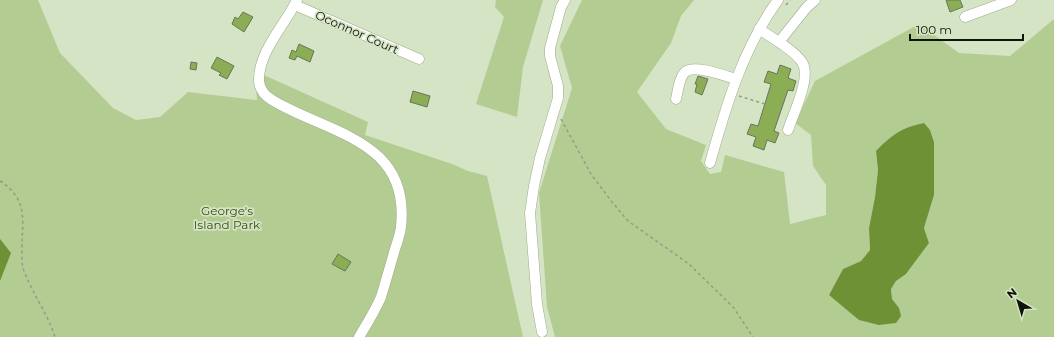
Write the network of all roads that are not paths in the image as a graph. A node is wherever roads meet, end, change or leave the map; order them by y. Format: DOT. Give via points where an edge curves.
graph roads {
  1 [pos="565,0"];
  2 [pos="778,0"];
  3 [pos="815,0"];
  4 [pos="1011,0"];
  5 [pos="296,2"];
  6 [pos="965,17"];
  7 [pos="759,29"];
  8 [pos="779,42"];
  9 [pos="419,59"];
  10 [pos="736,79"];
  11 [pos="676,99"];
  12 [pos="788,130"];
  13 [pos="710,163"];
  14 [pos="542,332"];
  15 [pos="359,337"];
  1 -- 14 [label="street" via="550,48 558,98 540,158 530,213 537,304"];
  2 -- 7 [label="street"];
  3 -- 8 [label="street"];
  4 -- 6 [label="street"];
  5 -- 9 [label="street, Oconnor Court"];
  5 -- 15 [label="street" via="264,57 259,82 262,92 289,109 360,142 383,160 398,188 402,208 401,228 380,297"];
  7 -- 8 [label="street"];
  7 -- 10 [label="street"];
  8 -- 12 [label="street" via="803,63 805,75"];
  10 -- 11 [label="street" via="691,69 685,72 681,79"];
  10 -- 13 [label="street"];
}
